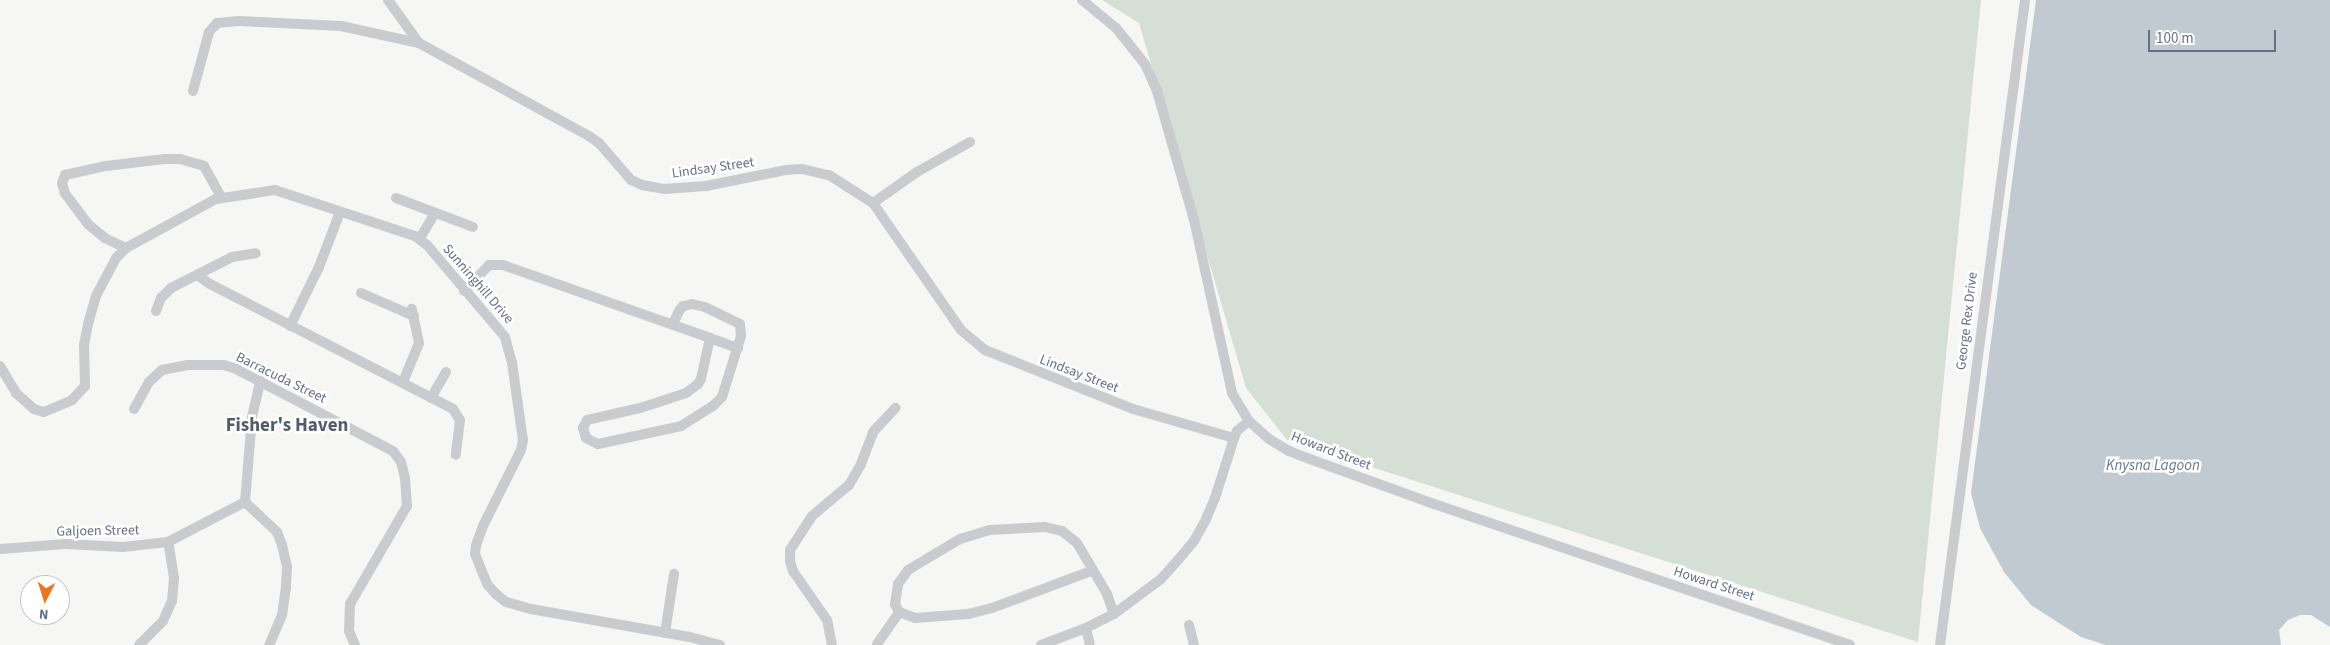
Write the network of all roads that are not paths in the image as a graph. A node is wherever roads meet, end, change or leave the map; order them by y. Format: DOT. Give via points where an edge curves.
graph roads {
  1 [pos="388,0"];
  2 [pos="1082,0"];
  3 [pos="2025,0"];
  4 [pos="419,43"];
  5 [pos="193,91"];
  6 [pos="970,142"];
  7 [pos="221,197"];
  8 [pos="396,198"];
  9 [pos="873,203"];
  10 [pos="340,212"];
  11 [pos="435,213"];
  12 [pos="473,227"];
  13 [pos="420,238"];
  14 [pos="126,248"];
  15 [pos="256,253"];
  16 [pos="197,275"];
  17 [pos="464,291"];
  18 [pos="361,293"];
  19 [pos="156,310"];
  20 [pos="673,324"];
  21 [pos="290,326"];
  22 [pos="710,338"];
  23 [pos="738,348"];
  24 [pos="0,366"];
  25 [pos="446,372"];
  26 [pos="260,381"];
  27 [pos="403,382"];
  28 [pos="431,398"];
  29 [pos="134,408"];
  30 [pos="896,408"];
  31 [pos="1249,421"];
  32 [pos="1234,438"];
  33 [pos="456,455"];
  34 [pos="245,502"];
  35 [pos="168,542"];
  36 [pos="0,549"];
  37 [pos="1091,571"];
  38 [pos="674,574"];
  39 [pos="899,612"];
  40 [pos="1114,614"];
  41 [pos="1189,626"];
  42 [pos="1086,628"];
  43 [pos="666,633"];
  44 [pos="877,644"];
  45 [pos="139,645"];
  46 [pos="269,645"];
  47 [pos="355,645"];
  48 [pos="720,645"];
  49 [pos="832,645"];
  50 [pos="1041,645"];
  51 [pos="1090,645"];
  52 [pos="1194,645"];
  53 [pos="1850,645"];
  54 [pos="1940,645"];
  1 -- 4 [label="street"];
  2 -- 31 [label="street, Howard Street" via="1092,6 1145,64 1157,91 1194,220 1232,393"];
  3 -- 54 [label="street, George Rex Drive"];
  4 -- 5 [label="street, Lindsay Street" via="341,26 223,21 209,32"];
  4 -- 9 [label="street, Lindsay Street" via="600,143 631,180 642,185 664,189 706,186 802,169 829,175"];
  6 -- 9 [label="street" via="917,172"];
  7 -- 10 [label="street" via="274,190"];
  7 -- 14 [label="street"];
  7 -- 14 [label="street" via="204,166 180,159 106,166 65,175 62,183 65,193 88,224 105,238"];
  8 -- 11 [label="street"];
  9 -- 32 [label="street, Lindsay Street" via="962,330 985,350 1133,410"];
  10 -- 13 [label="street"];
  10 -- 21 [label="street" via="319,267"];
  11 -- 12 [label="street"];
  11 -- 13 [label="street"];
  13 -- 17 [label="street, Sunninghill Drive"];
  14 -- 24 [label="street" via="116,258 96,296 84,345 85,386 72,400 44,412 34,410 16,392"];
  15 -- 16 [label="street" via="232,257"];
  16 -- 19 [label="street" via="165,293"];
  16 -- 21 [label="street"];
  17 -- 20 [label="street" via="489,265 503,265"];
  17 -- 43 [label="street, Sunninghill Drive" via="505,337 523,440 476,545 475,554 487,584 506,602 531,609"];
  18 -- 27 [label="street" via="413,313 419,343"];
  20 -- 22 [label="street"];
  20 -- 23 [label="street" via="683,306 705,307 740,324 742,331"];
  21 -- 27 [label="street"];
  22 -- 23 [label="street"];
  22 -- 23 [label="street" via="701,378 694,388 679,397 587,420 583,428 586,438 598,444 609,443 688,422 722,397"];
  25 -- 28 [label="street"];
  26 -- 29 [label="street, Barracuda Street" via="224,365 174,366 162,370 149,382"];
  26 -- 34 [label="street" via="252,417"];
  26 -- 47 [label="street, Barracuda Street" via="388,446 401,462 407,506 350,604 349,631"];
  27 -- 28 [label="street"];
  28 -- 33 [label="street" via="458,414 460,429"];
  30 -- 49 [label="street" via="873,432 849,485 812,516 790,550 793,571 827,620"];
  31 -- 32 [label="street"];
  31 -- 53 [label="street, Howard Street" via="1279,446 1307,458"];
  32 -- 40 [label="street" via="1215,498 1194,541 1161,579"];
  34 -- 35 [label="street, Galjoen Street"];
  34 -- 46 [label="street" via="277,532 286,567 282,615"];
  35 -- 36 [label="street, Galjoen Street" via="123,547 66,544"];
  35 -- 45 [label="street" via="174,578 172,601 163,621"];
  37 -- 39 [label="street" via="984,610 915,618"];
  37 -- 39 [label="street" via="1076,542 1062,531 1045,527 990,530 960,539 908,570 896,590 895,604"];
  37 -- 40 [label="street" via="1107,594"];
  38 -- 43 [label="street"];
  39 -- 44 [label="street"];
  40 -- 42 [label="street"];
  41 -- 52 [label="street"];
  42 -- 50 [label="street"];
  42 -- 51 [label="street"];
  43 -- 48 [label="street, Sunninghill Drive"];
}
